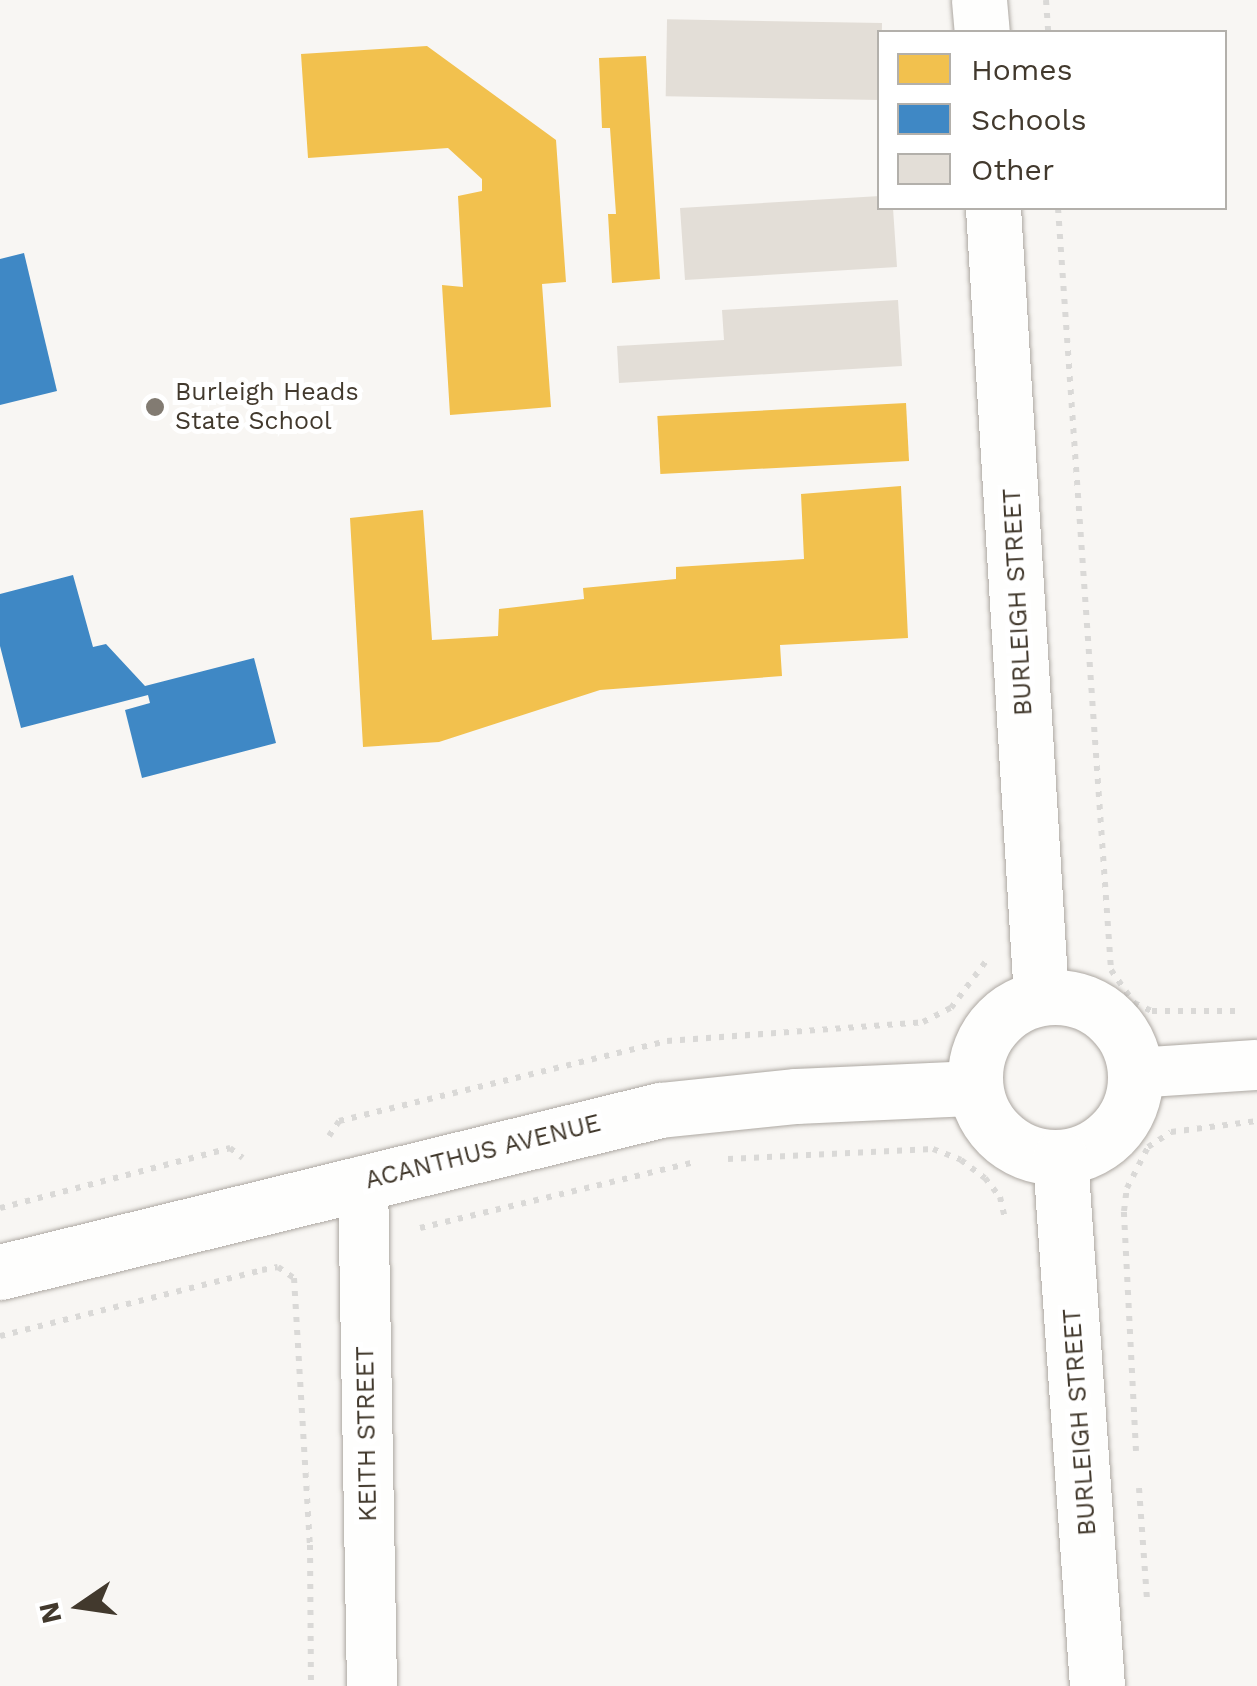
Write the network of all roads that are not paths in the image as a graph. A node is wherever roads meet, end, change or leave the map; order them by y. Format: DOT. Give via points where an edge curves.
graph roads {
  1 [pos="980,0"];
  2 [pos="982,30"];
  3 [pos="994,210"];
  4 [pos="1041,998"];
  5 [pos="1257,1065"];
  6 [pos="1136,1073"];
  7 [pos="975,1088"];
  8 [pos="1060,1158"];
  9 [pos="363,1182"];
  10 [pos="0,1272"];
  11 [pos="372,1686"];
  12 [pos="1097,1686"];
  1 -- 2 [label="street"];
  3 -- 4 [label="street, BURLEIGH STREET"];
  4 -- 6 [label="street" via="1068,997 1104,1014 1129,1046"];
  4 -- 7 [label="street" via="998,1020 976,1063"];
  5 -- 6 [label="street"];
  6 -- 8 [label="street" via="1133,1098 1114,1130 1084,1152"];
  7 -- 8 [label="street" via="995,1131 1036,1155"];
  7 -- 9 [label="street, ACANTHUS AVENUE" via="660,1110"];
  8 -- 12 [label="street, BURLEIGH STREET"];
  9 -- 10 [label="street, ACANTHUS AVENUE"];
  9 -- 11 [label="street, KEITH STREET"];
}
